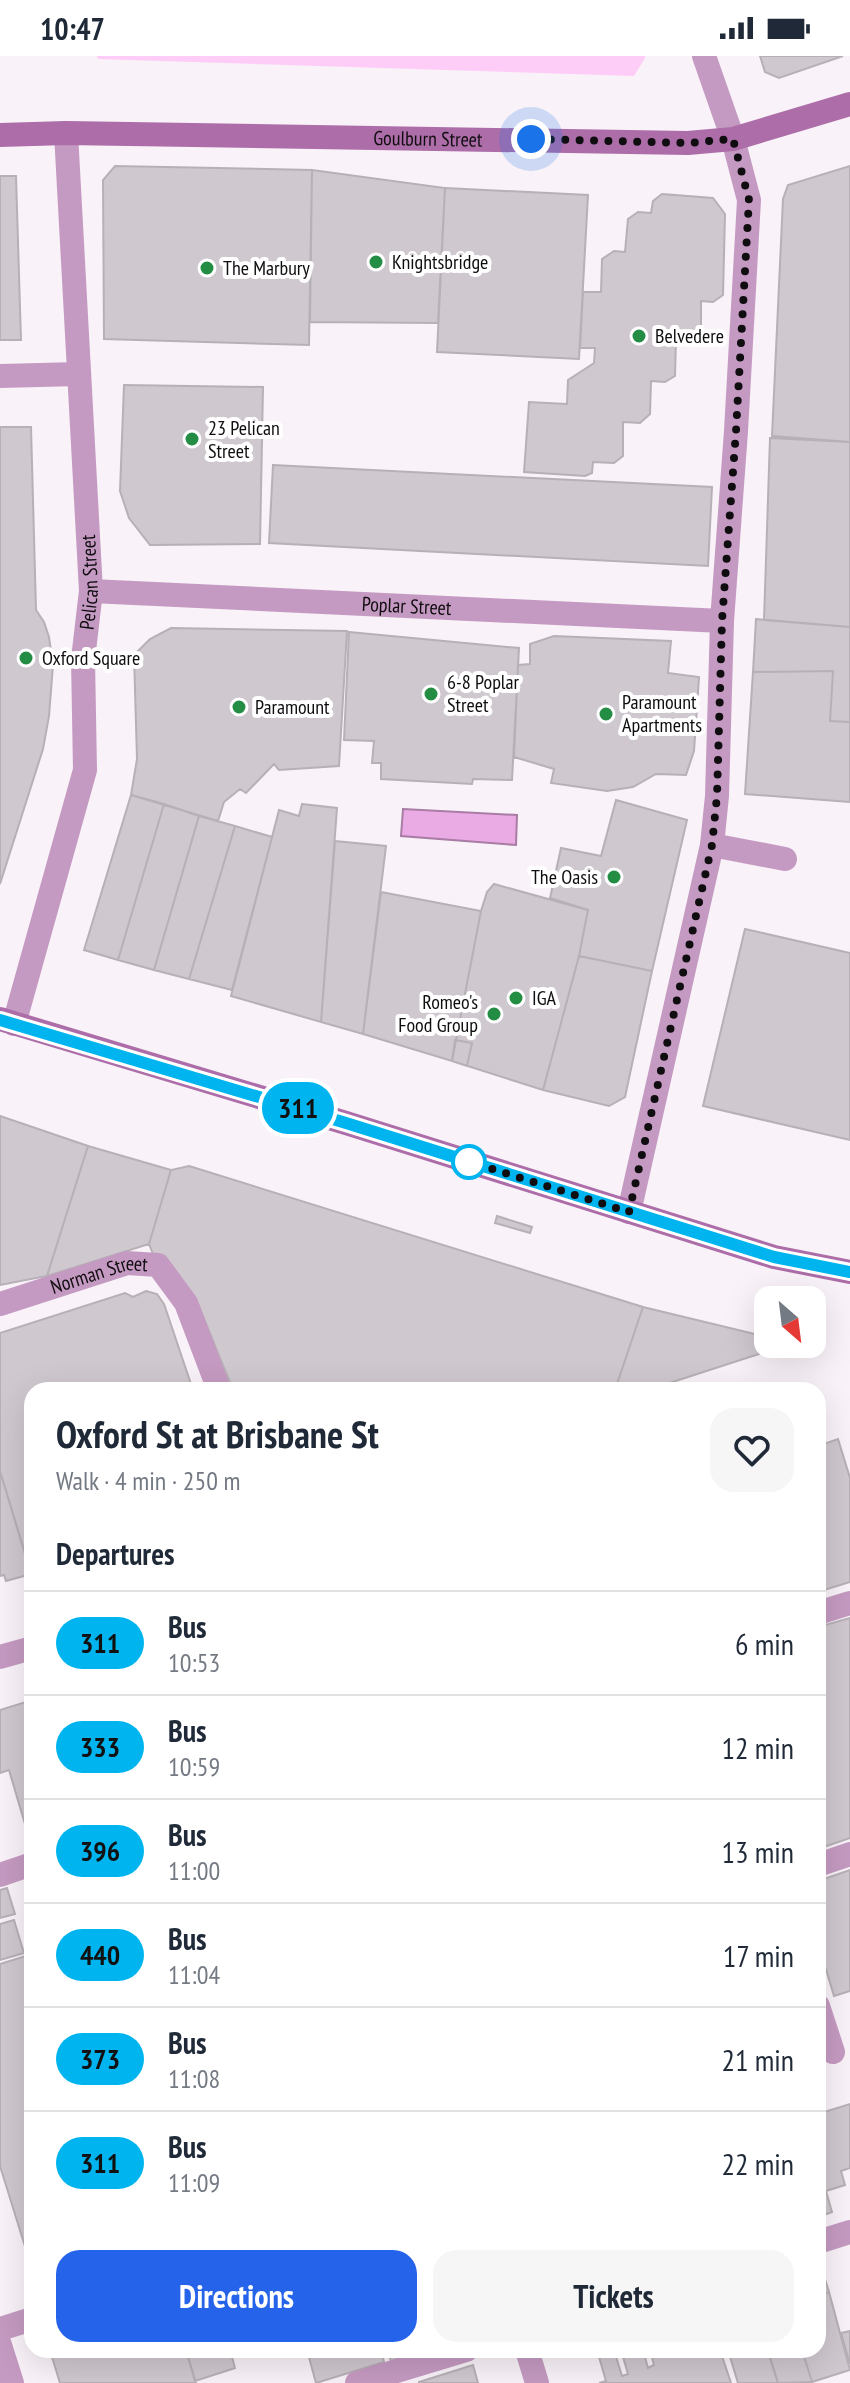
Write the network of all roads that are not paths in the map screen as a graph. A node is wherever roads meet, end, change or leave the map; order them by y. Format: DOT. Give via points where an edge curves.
graph roads {
  1 [pos="704,56"];
  2 [pos="850,104"];
  3 [pos="66,133"];
  4 [pos="0,135"];
  5 [pos="733,139"];
  6 [pos="79,374"];
  7 [pos="0,376"];
  8 [pos="91,591"];
  9 [pos="722,621"];
  10 [pos="712,845"];
  11 [pos="785,859"];
  12 [pos="7,1022"];
  13 [pos="629,1212"];
  14 [pos="850,1272"];
  15 [pos="0,1304"];
  16 [pos="216,1382"];
  17 [pos="850,1603"];
  18 [pos="826,1610"];
  19 [pos="24,1650"];
  20 [pos="0,1657"];
  21 [pos="850,1854"];
  22 [pos="826,1862"];
  23 [pos="24,1867"];
  24 [pos="0,1875"];
  25 [pos="826,2029"];
  26 [pos="834,2052"];
  27 [pos="850,2232"];
  28 [pos="826,2240"];
  29 [pos="24,2322"];
  30 [pos="0,2329"];
  31 [pos="0,2345"];
  32 [pos="440,2358"];
  33 [pos="529,2358"];
  34 [pos="12,2383"];
  35 [pos="357,2383"];
  36 [pos="537,2383"];
  1 -- 5 [label="street"];
  2 -- 5 [label="main road, Goulburn Street"];
  3 -- 4 [label="main road, Goulburn Street"];
  3 -- 5 [label="main road, Goulburn Street" via="688,143"];
  3 -- 6 [label="street, Pelican Street"];
  5 -- 9 [label="street" via="749,200"];
  6 -- 7 [label="street"];
  6 -- 8 [label="street, Pelican Street"];
  8 -- 9 [label="street, Poplar Street"];
  8 -- 12 [label="street, Pelican Street" via="83,659 85,770"];
  9 -- 10 [label="street"];
  10 -- 11 [label="street"];
  10 -- 13 [label="street"];
  12 -- 13 [label="main road"];
  13 -- 14 [label="main road" via="774,1257"];
  15 -- 16 [label="street, Norman Street" via="127,1263 158,1265 186,1303"];
  17 -- 18 [label="street"];
  19 -- 20 [label="street"];
  21 -- 22 [label="street"];
  23 -- 24 [label="street"];
  25 -- 26 [label="street"];
  27 -- 28 [label="street"];
  29 -- 30 [label="street"];
  31 -- 34 [label="street"];
  32 -- 35 [label="street"];
  33 -- 36 [label="street"];
}
